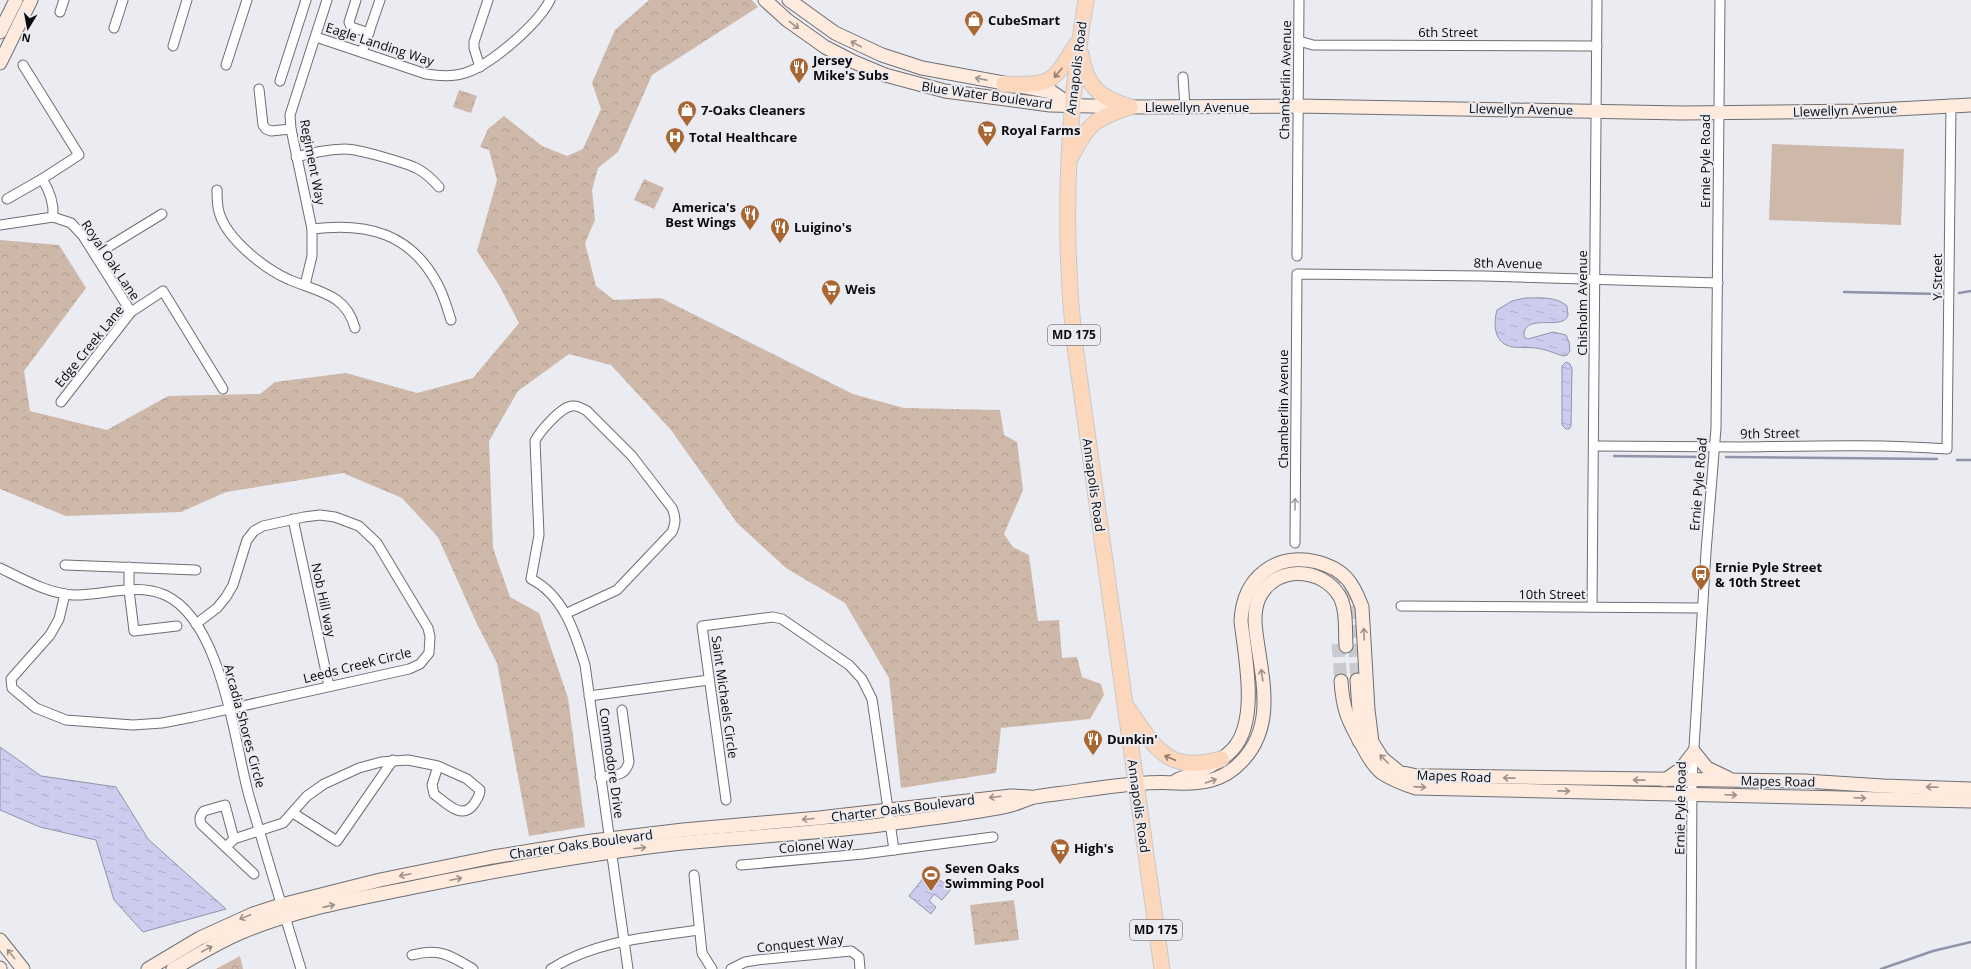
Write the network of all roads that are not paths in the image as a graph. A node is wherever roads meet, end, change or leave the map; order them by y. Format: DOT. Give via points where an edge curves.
graph roads {
  1 [pos="16,0"];
  2 [pos="31,0"];
  3 [pos="64,0"];
  4 [pos="123,0"];
  5 [pos="187,0"];
  6 [pos="247,0"];
  7 [pos="306,0"];
  8 [pos="327,0"];
  9 [pos="356,0"];
  10 [pos="380,0"];
  11 [pos="488,0"];
  12 [pos="550,0"];
  13 [pos="765,0"];
  14 [pos="789,0"];
  15 [pos="1086,0"];
  16 [pos="1299,0"];
  17 [pos="1597,0"];
  18 [pos="1720,0"];
  19 [pos="60,12"];
  20 [pos="114,28"];
  21 [pos="0,32"];
  22 [pos="369,33"];
  23 [pos="316,37"];
  24 [pos="1079,40"];
  25 [pos="1299,41"];
  26 [pos="173,46"];
  27 [pos="1597,46"];
  28 [pos="362,52"];
  29 [pos="0,63"];
  30 [pos="23,65"];
  31 [pos="226,65"];
  32 [pos="480,67"];
  33 [pos="1184,77"];
  34 [pos="280,81"];
  35 [pos="1004,84"];
  36 [pos="259,89"];
  37 [pos="1951,104"];
  38 [pos="1971,104"];
  39 [pos="1071,105"];
  40 [pos="1298,106"];
  41 [pos="1130,107"];
  42 [pos="1185,107"];
  43 [pos="1596,110"];
  44 [pos="1718,112"];
  45 [pos="291,129"];
  46 [pos="296,157"];
  47 [pos="1068,161"];
  48 [pos="42,178"];
  49 [pos="439,187"];
  50 [pos="217,190"];
  51 [pos="7,199"];
  52 [pos="162,214"];
  53 [pos="53,217"];
  54 [pos="0,225"];
  55 [pos="312,229"];
  56 [pos="95,255"];
  57 [pos="1297,256"];
  58 [pos="1297,274"];
  59 [pos="1596,278"];
  60 [pos="1718,283"];
  61 [pos="305,285"];
  62 [pos="131,312"];
  63 [pos="452,320"];
  64 [pos="355,328"];
  65 [pos="223,389"];
  66 [pos="61,402"];
  67 [pos="1594,446"];
  68 [pos="1714,446"];
  69 [pos="1947,449"];
  70 [pos="293,520"];
  71 [pos="1295,543"];
  72 [pos="65,565"];
  73 [pos="129,567"];
  74 [pos="0,568"];
  75 [pos="196,570"];
  76 [pos="129,590"];
  77 [pos="65,594"];
  78 [pos="1401,606"];
  79 [pos="1592,607"];
  80 [pos="1702,608"];
  81 [pos="565,614"];
  82 [pos="196,624"];
  83 [pos="177,626"];
  84 [pos="1342,645"];
  85 [pos="709,680"];
  86 [pos="1349,680"];
  87 [pos="329,686"];
  88 [pos="589,696"];
  89 [pos="1125,704"];
  90 [pos="229,709"];
  91 [pos="622,710"];
  92 [pos="1694,752"];
  93 [pos="1221,759"];
  94 [pos="392,760"];
  95 [pos="438,766"];
  96 [pos="600,777"];
  97 [pos="1665,780"];
  98 [pos="1692,780"];
  99 [pos="1733,780"];
  100 [pos="1135,783"];
  101 [pos="1172,783"];
  102 [pos="1971,789"];
  103 [pos="1692,794"];
  104 [pos="1034,798"];
  105 [pos="726,800"];
  106 [pos="1971,801"];
  107 [pos="888,810"];
  108 [pos="293,813"];
  109 [pos="890,824"];
  110 [pos="260,831"];
  111 [pos="993,837"];
  112 [pos="234,839"];
  113 [pos="609,839"];
  114 [pos="226,848"];
  115 [pos="894,850"];
  116 [pos="611,852"];
  117 [pos="741,865"];
  118 [pos="254,874"];
  119 [pos="694,875"];
  120 [pos="283,911"];
  121 [pos="699,930"];
  122 [pos="0,940"];
  123 [pos="622,942"];
  124 [pos="412,955"];
  125 [pos="23,969"];
  126 [pos="148,969"];
  127 [pos="173,969"];
  128 [pos="301,969"];
  129 [pos="473,969"];
  130 [pos="551,969"];
  131 [pos="628,969"];
  132 [pos="712,969"];
  133 [pos="731,969"];
  134 [pos="860,969"];
  135 [pos="1162,969"];
  136 [pos="1691,969"];
  1 -- 21 [label="street"];
  2 -- 29 [label="street"];
  3 -- 19 [label="street"];
  4 -- 20 [label="street"];
  5 -- 26 [label="street"];
  6 -- 31 [label="street"];
  7 -- 34 [label="street"];
  8 -- 23 [label="street, Regiment Way"];
  9 -- 22 [label="street" via="349,22 351,27"];
  10 -- 22 [label="street"];
  11 -- 32 [label="street" via="474,42"];
  12 -- 32 [label="street, Eagle Landing Way" via="534,23"];
  13 -- 39 [label="street, Blue Water Boulevard, one-way" via="826,47 885,75 945,91 1050,106"];
  35 -- 14 [label="street, Blue Water Boulevard, one-way" via="922,68 882,55 836,33"];
  15 -- 24 [label="main road, Annapolis Road / MD 175"];
  16 -- 25 [label="street, Chamberlin Avenue"];
  17 -- 27 [label="street, Chisholm Avenue"];
  18 -- 44 [label="street, Ernie Pyle Road"];
  22 -- 28 [label="street"];
  23 -- 28 [label="street, Eagle Landing Way"];
  23 -- 45 [label="street, Regiment Way" via="293,102 290,115"];
  24 -- 35 [label="main road, one-way" via="1061,70 1048,81"];
  24 -- 39 [label="main road, Annapolis Road / MD 175"];
  24 -- 41 [label="main road" via="1086,76 1093,87 1100,95"];
  25 -- 27 [label="street, 6th Street" via="1313,45"];
  25 -- 40 [label="street, Chamberlin Avenue"];
  27 -- 43 [label="street, Chisholm Avenue"];
  28 -- 32 [label="street, Eagle Landing Way" via="436,76 456,75"];
  30 -- 48 [label="street" via="79,155"];
  33 -- 42 [label="street"];
  35 -- 39 [label="street, Blue Water Boulevard" via="1052,92"];
  36 -- 45 [label="street" via="263,125 266,129"];
  37 -- 38 [label="street, Llewellyn Avenue"];
  37 -- 44 [label="street, Llewellyn Avenue" via="1858,111"];
  37 -- 69 [label="street, Y Street"];
  39 -- 41 [label="street, Llewellyn Avenue"];
  39 -- 47 [label="main road, Annapolis Road / MD 175"];
  40 -- 42 [label="street, Llewellyn Avenue"];
  40 -- 43 [label="street, Llewellyn Avenue"];
  40 -- 57 [label="street, Chamberlin Avenue"];
  41 -- 42 [label="street, Llewellyn Avenue"];
  41 -- 47 [label="main road" via="1096,121 1081,136"];
  43 -- 44 [label="street, Llewellyn Avenue"];
  43 -- 59 [label="street, Chisholm Avenue"];
  44 -- 60 [label="street, Ernie Pyle Road"];
  45 -- 46 [label="street, Regiment Way"];
  46 -- 49 [label="street" via="329,149 363,151 417,168"];
  46 -- 55 [label="street, Regiment Way"];
  47 -- 89 [label="main road, Annapolis Road / MD 175" via="1067,260 1074,339"];
  48 -- 51 [label="street"];
  48 -- 53 [label="street" via="51,196"];
  50 -- 61 [label="street" via="219,212 241,245 272,270"];
  52 -- 56 [label="street"];
  53 -- 54 [label="street"];
  53 -- 56 [label="street, Royal Oak Lane" via="63,219 78,229"];
  55 -- 61 [label="street, Regiment Way" via="312,256"];
  55 -- 63 [label="street" via="368,229 396,240 426,266 439,287"];
  56 -- 62 [label="street, Royal Oak Lane"];
  58 -- 59 [label="street, 8th Avenue"];
  71 -- 58 [label="street, Chamberlin Avenue, one-way"];
  59 -- 60 [label="street, 8th Avenue"];
  59 -- 67 [label="street, Chisholm Avenue"];
  60 -- 68 [label="street, Ernie Pyle Road"];
  61 -- 64 [label="street" via="339,301 349,313"];
  62 -- 65 [label="street, Edge Creek Lane" via="163,291"];
  62 -- 66 [label="street, Edge Creek Lane"];
  67 -- 68 [label="street, 9th Street"];
  67 -- 79 [label="street, Chisholm Avenue"];
  68 -- 69 [label="street, 9th Street" via="1820,445"];
  68 -- 80 [label="street, Ernie Pyle Road"];
  70 -- 82 [label="street, Leeds Creek Circle" via="263,526 254,532 247,540 233,585 226,597 217,608"];
  70 -- 87 [label="street, Nob Hill way"];
  70 -- 87 [label="street, Leeds Creek Circle" via="320,515 335,517 359,526 369,534 428,628 430,637 429,653 414,667"];
  72 -- 73 [label="street"];
  73 -- 75 [label="street"];
  73 -- 76 [label="street"];
  74 -- 77 [label="street, Arcadia Shores Circle" via="39,587"];
  76 -- 77 [label="street, Arcadia Shores Circle" via="83,595"];
  76 -- 82 [label="street, Arcadia Shores Circle" via="154,591 166,595 187,611"];
  76 -- 83 [label="street" via="134,631"];
  77 -- 90 [label="street, Leeds Creek Circle" via="59,618 50,635 11,679 12,688 36,708 66,720 133,725 162,723"];
  78 -- 79 [label="street, 10th Street"];
  79 -- 80 [label="street, 10th Street"];
  80 -- 92 [label="street, Ernie Pyle Road"];
  81 -- 81 [label="street, Commodore Drive" via="617,590 672,532 676,517 672,508 632,456 587,411 572,406 561,411 538,434 535,441 539,536 531,579 551,592"];
  81 -- 88 [label="street, Commodore Drive" via="579,644"];
  82 -- 90 [label="street, Arcadia Shores Circle" via="213,658"];
  101 -- 84 [label="street, Mapes Road, one-way" via="1204,783 1218,778 1231,772 1252,749 1261,729 1265,696 1255,624 1257,605 1271,583 1280,577 1299,572 1304,578 1316,582 1330,592 1335,602"];
  85 -- 88 [label="street"];
  85 -- 105 [label="street, Saint Michaels Circle"];
  85 -- 107 [label="street, Saint Michaels Circle" via="702,626 773,617 782,618 790,623 849,665 862,678 872,699"];
  86 -- 103 [label="street, Mapes Road, one-way" via="1343,703 1347,718 1368,757 1381,772 1399,783 1416,788"];
  87 -- 90 [label="street, Leeds Creek Circle"];
  88 -- 96 [label="street, Commodore Drive"];
  93 -- 89 [label="main road, one-way" via="1202,765 1166,756 1153,745"];
  89 -- 100 [label="main road, Annapolis Road / MD 175"];
  90 -- 110 [label="street, Arcadia Shores Circle" via="246,785"];
  91 -- 96 [label="street" via="629,762 627,770 621,774"];
  92 -- 97 [label="street" via="1681,769"];
  92 -- 98 [label="street, Ernie Pyle Road"];
  92 -- 99 [label="street" via="1707,768"];
  97 -- 93 [label="street, Mapes Road, one-way" via="1417,776 1399,772 1382,758 1372,742 1362,607 1357,593 1348,579 1336,570 1323,563 1306,559 1291,559 1270,567 1249,588 1245,597 1241,621 1248,715 1240,739"];
  93 -- 101 [label="street, Mapes Road"];
  94 -- 95 [label="street" via="420,761"];
  94 -- 108 [label="street" via="359,768 324,784 307,796"];
  94 -- 108 [label="street" via="337,842"];
  95 -- 95 [label="street" via="467,779 480,790 480,795 469,810 458,811 434,794 432,785"];
  96 -- 113 [label="street, Commodore Drive"];
  97 -- 98 [label="street, Mapes Road"];
  98 -- 99 [label="street, Mapes Road"];
  98 -- 103 [label="street, Ernie Pyle Road"];
  102 -- 99 [label="street, Mapes Road, one-way"];
  100 -- 101 [label="street, Mapes Road"];
  100 -- 104 [label="street, Charter Oaks Boulevard"];
  100 -- 135 [label="main road, Annapolis Road / MD 175"];
  103 -- 106 [label="street, Mapes Road, one-way"];
  103 -- 136 [label="street, Ernie Pyle Road"];
  104 -- 107 [label="street, Charter Oaks Boulevard, one-way" via="1010,796"];
  104 -- 109 [label="street, Charter Oaks Boulevard" via="1012,806"];
  107 -- 109 [label="street"];
  107 -- 113 [label="street, Charter Oaks Boulevard, one-way"];
  108 -- 110 [label="street" via="283,823"];
  109 -- 115 [label="street"];
  116 -- 109 [label="street, Charter Oaks Boulevard, one-way"];
  110 -- 112 [label="street"];
  110 -- 120 [label="street, Arcadia Shores Circle"];
  111 -- 115 [label="street, Colonel Way"];
  112 -- 114 [label="street"];
  112 -- 114 [label="street" via="225,805 202,813 201,824"];
  113 -- 116 [label="street, Commodore Drive"];
  113 -- 120 [label="street, Charter Oaks Boulevard, one-way" via="380,880"];
  114 -- 118 [label="street"];
  115 -- 117 [label="street, Colonel Way"];
  120 -- 116 [label="street, Charter Oaks Boulevard, one-way" via="488,872"];
  116 -- 123 [label="street, Commodore Drive"];
  119 -- 121 [label="street"];
  120 -- 126 [label="street, Charter Oaks Boulevard, one-way" via="225,925"];
  127 -- 120 [label="street, Charter Oaks Boulevard, one-way"];
  120 -- 128 [label="street, Arcadia Shores Circle"];
  121 -- 123 [label="street"];
  121 -- 132 [label="street" via="702,953"];
  125 -- 122 [label="street, one-way"];
  123 -- 130 [label="street" via="580,954"];
  123 -- 131 [label="street, Commodore Drive"];
  124 -- 129 [label="street" via="429,951 444,953"];
  133 -- 134 [label="street, Conquest Way" via="745,962 757,960 851,951 859,958"];
}
